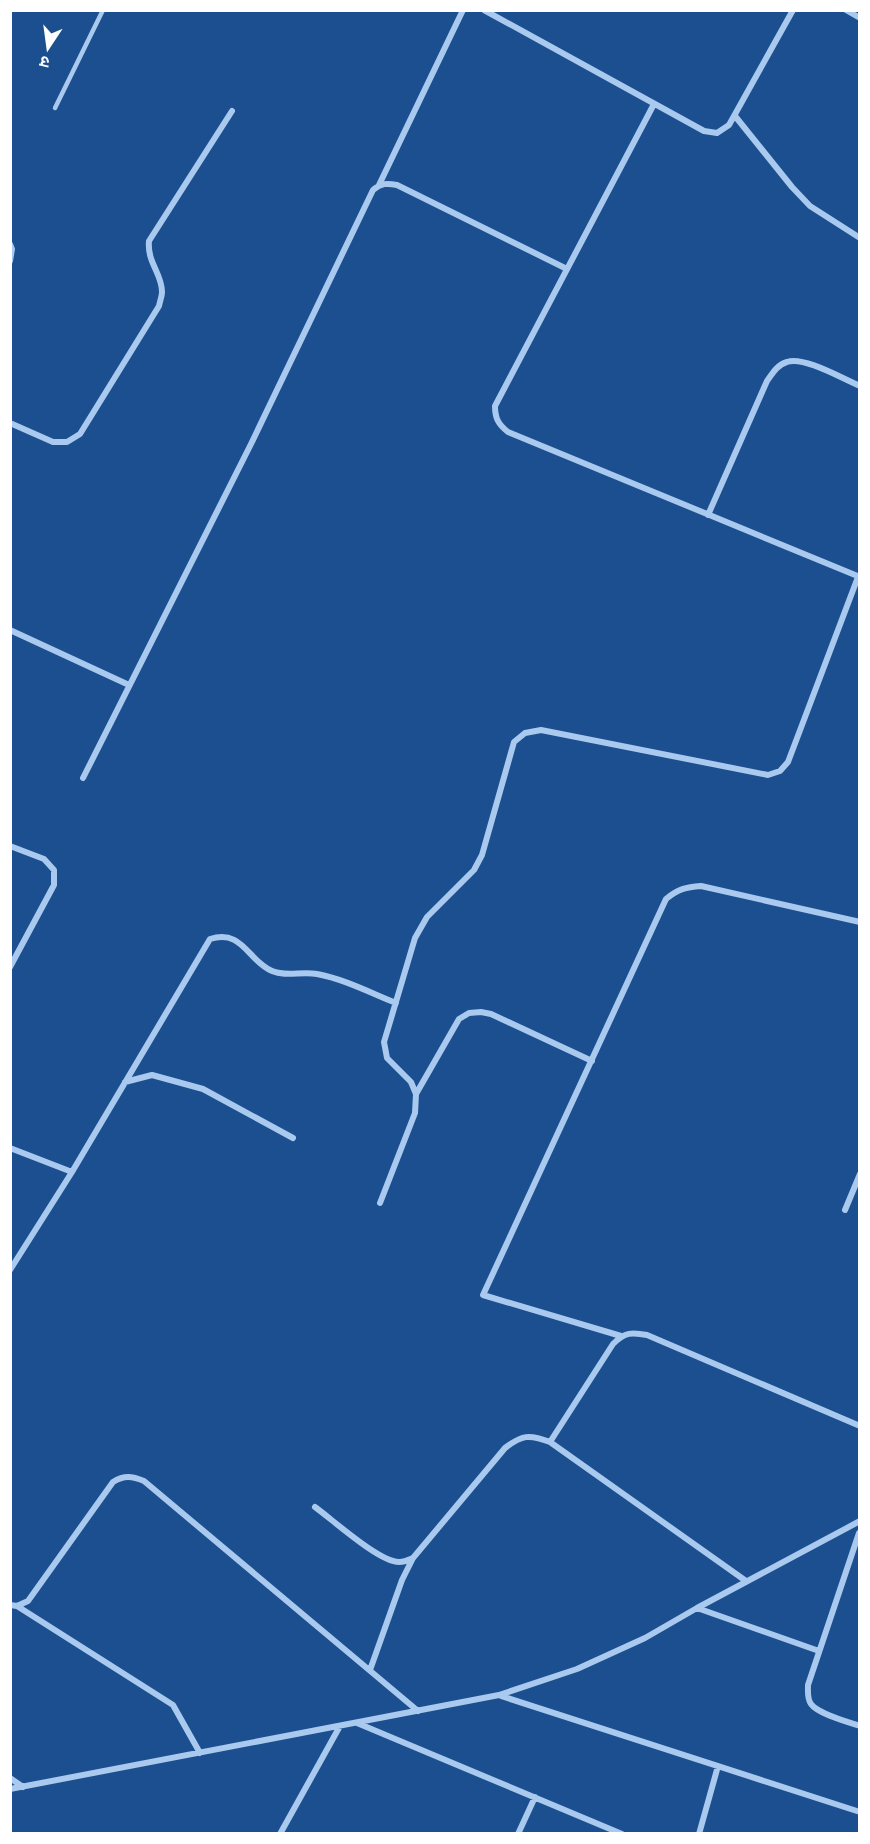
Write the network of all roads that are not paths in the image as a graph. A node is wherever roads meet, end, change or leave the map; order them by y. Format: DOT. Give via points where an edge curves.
graph roads {
  1 [pos="103,10"];
  2 [pos="463,10"];
  3 [pos="484,10"];
  4 [pos="793,10"];
  5 [pos="846,10"];
  6 [pos="860,18"];
  7 [pos="654,104"];
  8 [pos="55,108"];
  9 [pos="232,111"];
  10 [pos="735,116"];
  11 [pos="379,184"];
  12 [pos="860,238"];
  13 [pos="10,244"];
  14 [pos="10,261"];
  15 [pos="567,269"];
  16 [pos="860,386"];
  17 [pos="10,423"];
  18 [pos="708,515"];
  19 [pos="859,577"];
  20 [pos="10,630"];
  21 [pos="129,685"];
  22 [pos="83,778"];
  23 [pos="10,846"];
  24 [pos="860,922"];
  25 [pos="10,967"];
  26 [pos="396,1003"];
  27 [pos="592,1061"];
  28 [pos="125,1082"];
  29 [pos="417,1094"];
  30 [pos="293,1138"];
  31 [pos="10,1148"];
  32 [pos="72,1172"];
  33 [pos="860,1174"];
  34 [pos="380,1203"];
  35 [pos="845,1210"];
  36 [pos="10,1270"];
  37 [pos="621,1336"];
  38 [pos="860,1426"];
  39 [pos="550,1442"];
  40 [pos="315,1507"];
  41 [pos="860,1521"];
  42 [pos="846,1528"];
  43 [pos="859,1533"];
  44 [pos="413,1558"];
  45 [pos="746,1581"];
  46 [pos="14,1606"];
  47 [pos="696,1608"];
  48 [pos="819,1651"];
  49 [pos="370,1670"];
  50 [pos="499,1695"];
  51 [pos="418,1711"];
  52 [pos="356,1723"];
  53 [pos="340,1726"];
  54 [pos="860,1726"];
  55 [pos="200,1753"];
  56 [pos="718,1766"];
  57 [pos="10,1778"];
  58 [pos="23,1787"];
  59 [pos="10,1789"];
  60 [pos="535,1797"];
  61 [pos="860,1812"];
  62 [pos="280,1833"];
  63 [pos="518,1833"];
  64 [pos="622,1833"];
  65 [pos="699,1833"];
  1 -- 8 [label="lane"];
  2 -- 11 [label="street"];
  3 -- 7 [label="street"];
  4 -- 10 [label="street"];
  5 -- 6 [label="street"];
  7 -- 10 [label="street" via="704,131 717,133 729,126"];
  7 -- 15 [label="street"];
  9 -- 17 [label="street" via="149,240 150,260 162,290 159,306 80,434 67,442 53,442"];
  10 -- 12 [label="street" via="810,206"];
  11 -- 15 [label="street" via="397,185"];
  11 -- 21 [label="street"];
  13 -- 14 [label="street"];
  15 -- 18 [label="street" via="495,406 500,426"];
  16 -- 18 [label="street" via="800,360 775,369 766,381"];
  18 -- 19 [label="street"];
  19 -- 26 [label="street" via="788,762 780,771 768,775 541,730 525,733 514,742 482,855 474,870 427,917 415,938"];
  20 -- 21 [label="street"];
  21 -- 22 [label="street"];
  23 -- 25 [label="street" via="44,859 54,870 54,885"];
  24 -- 27 [label="street" via="701,886 675,891 666,899"];
  26 -- 28 [label="street" via="317,974 272,971 236,940 210,939"];
  26 -- 29 [label="street" via="384,1042 387,1058 411,1082"];
  27 -- 29 [label="street" via="504,1019 481,1012 469,1013 459,1019"];
  27 -- 37 [label="street" via="483,1295"];
  28 -- 30 [label="street" via="152,1075 203,1089"];
  28 -- 32 [label="street"];
  29 -- 34 [label="street" via="415,1113"];
  31 -- 32 [label="street"];
  32 -- 36 [label="street"];
  33 -- 35 [label="street"];
  37 -- 38 [label="street" via="647,1335"];
  37 -- 39 [label="street"];
  39 -- 44 [label="street" via="535,1436 518,1438 505,1448"];
  39 -- 45 [label="street"];
  40 -- 44 [label="street" via="377,1554 400,1562"];
  41 -- 42 [label="street"];
  42 -- 43 [label="street"];
  42 -- 45 [label="street"];
  43 -- 48 [label="street"];
  44 -- 49 [label="street"];
  45 -- 47 [label="street"];
  46 -- 49 [label="street" via="27,1601 113,1482 133,1476 144,1481"];
  46 -- 55 [label="street" via="172,1705"];
  47 -- 48 [label="street"];
  47 -- 50 [label="street" via="645,1638 577,1669"];
  48 -- 54 [label="street" via="808,1685 811,1705"];
  49 -- 51 [label="street"];
  50 -- 51 [label="street"];
  50 -- 56 [label="street"];
  51 -- 52 [label="street"];
  52 -- 53 [label="street"];
  52 -- 60 [label="street"];
  53 -- 55 [label="street"];
  53 -- 62 [label="street"];
  55 -- 58 [label="street"];
  56 -- 61 [label="street"];
  56 -- 65 [label="street"];
  57 -- 58 [label="street"];
  58 -- 59 [label="street"];
  60 -- 63 [label="street"];
  60 -- 64 [label="street"];
}
